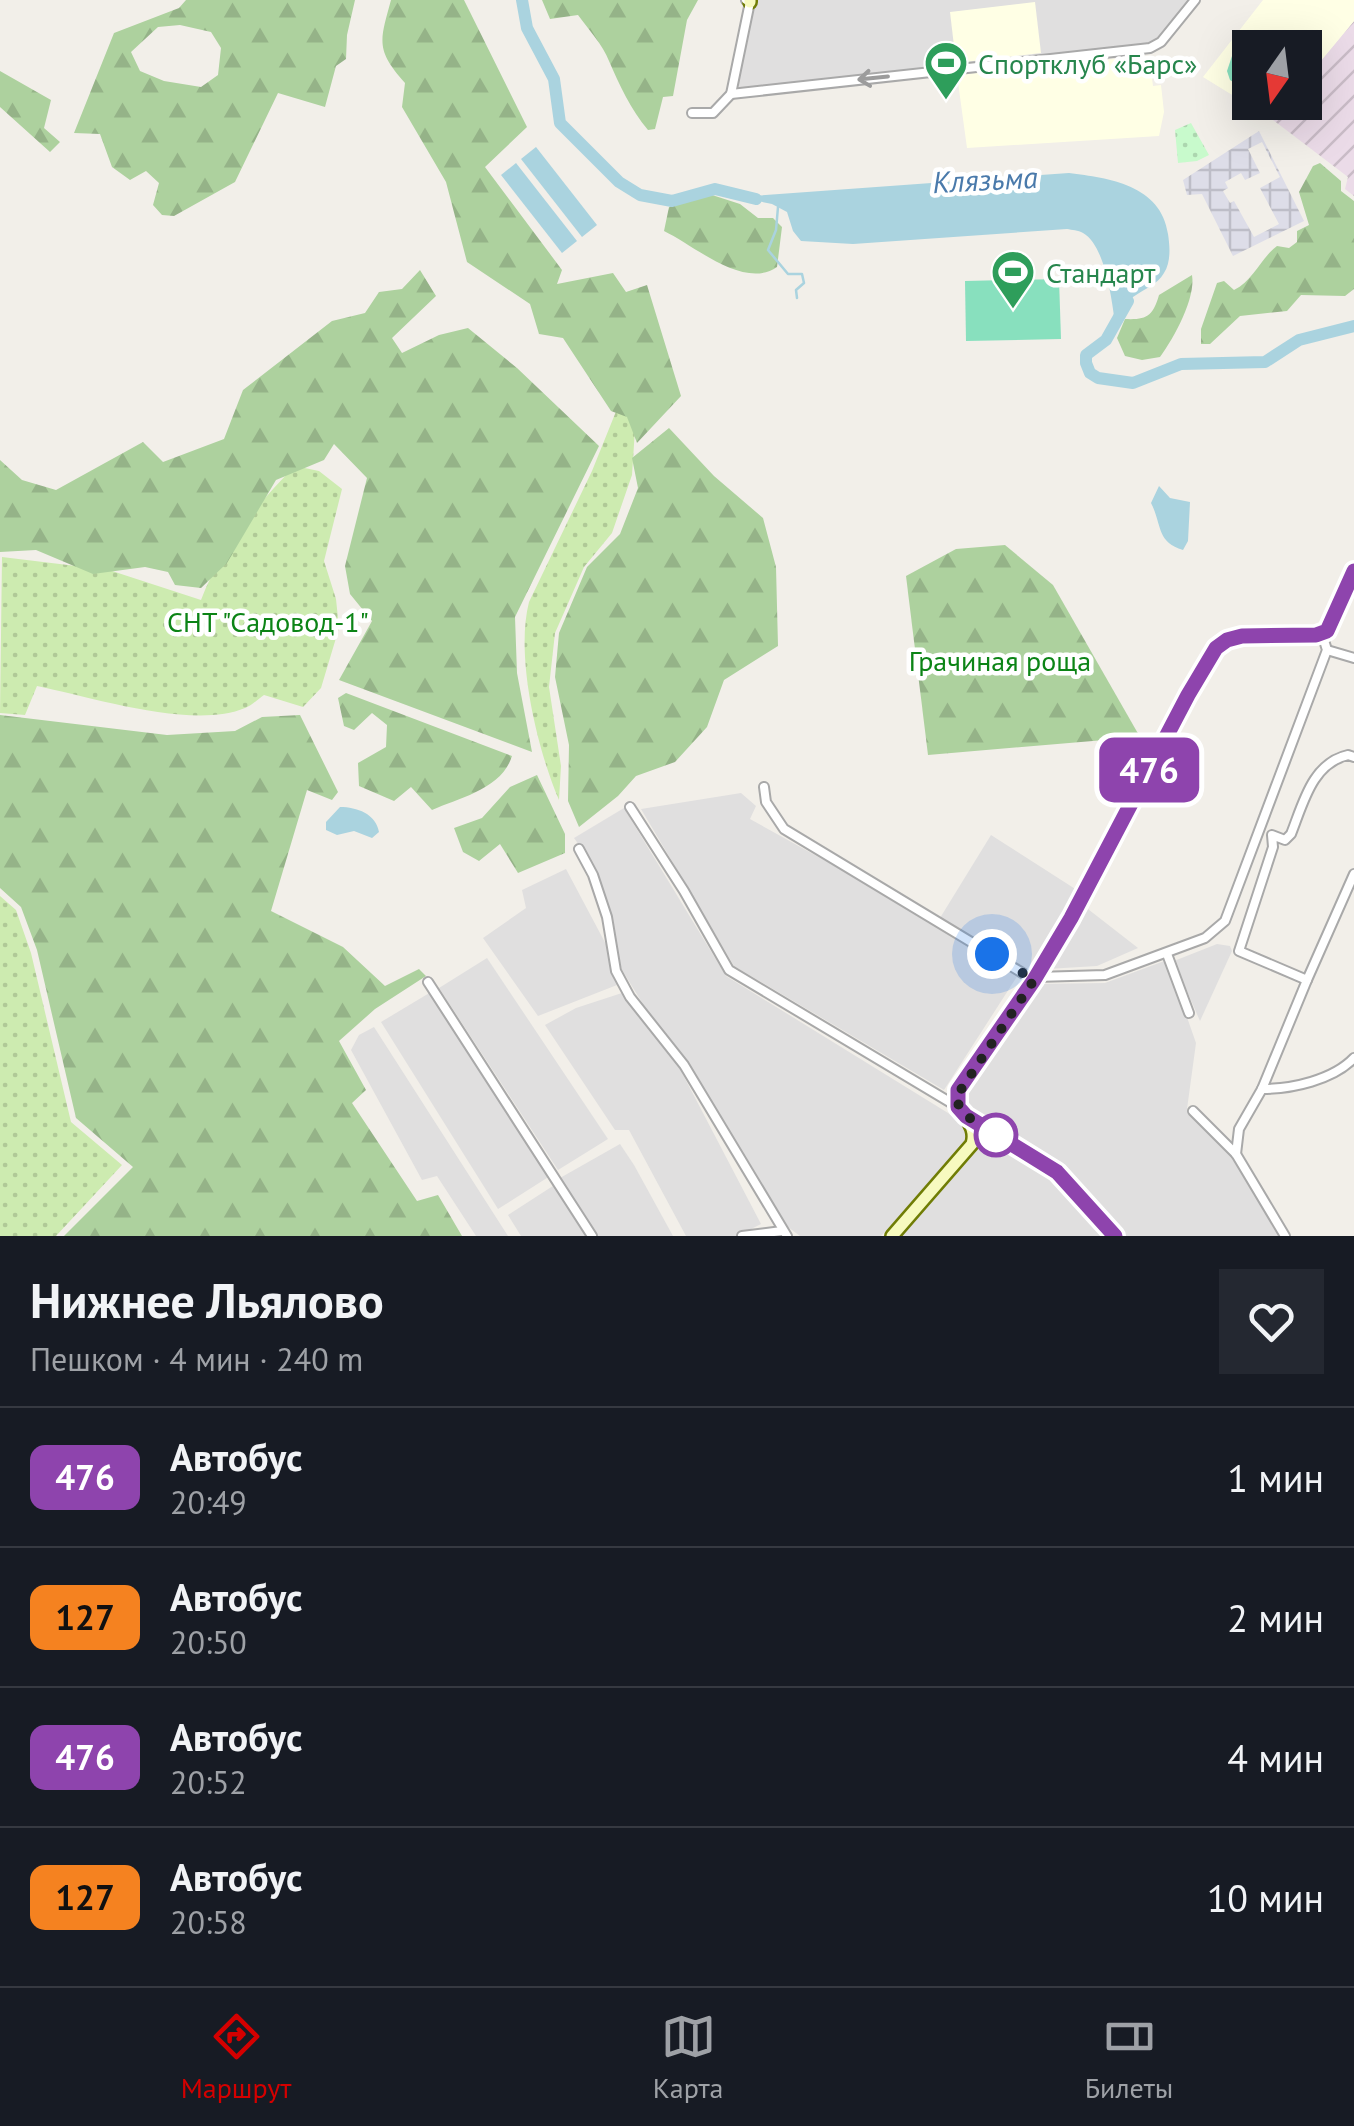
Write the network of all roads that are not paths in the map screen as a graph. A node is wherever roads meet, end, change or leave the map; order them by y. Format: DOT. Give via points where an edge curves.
graph roads {
  1 [pos="1195,0"];
  2 [pos="749,1"];
  3 [pos="731,94"];
  4 [pos="692,112"];
  5 [pos="1354,570"];
  6 [pos="1322,634"];
  7 [pos="1327,650"];
  8 [pos="1354,658"];
  9 [pos="1354,757"];
  10 [pos="764,787"];
  11 [pos="630,807"];
  12 [pos="578,848"];
  13 [pos="1354,874"];
  14 [pos="1168,954"];
  15 [pos="1035,979"];
  16 [pos="1307,980"];
  17 [pos="428,982"];
  18 [pos="1189,1014"];
  19 [pos="1354,1058"];
  20 [pos="1262,1089"];
  21 [pos="962,1111"];
  22 [pos="1194,1111"];
  23 [pos="1236,1154"];
  24 [pos="784,1234"];
  25 [pos="592,1236"];
  26 [pos="742,1236"];
  27 [pos="892,1236"];
  28 [pos="1115,1236"];
  29 [pos="1285,1236"];
  1 -- 3 [label="street, one-way" via="1161,42 1144,50"];
  2 -- 3 [label="street"];
  3 -- 4 [label="street" via="714,113"];
  5 -- 6 [label="street"];
  6 -- 7 [label="street"];
  6 -- 15 [label="street" via="1242,636 1216,648"];
  7 -- 8 [label="street"];
  7 -- 14 [label="street" via="1225,920"];
  9 -- 16 [label="street" via="1330,762 1311,784 1291,834 1285,840 1272,835 1239,950"];
  10 -- 15 [label="street" via="784,829"];
  11 -- 21 [label="street" via="729,970"];
  12 -- 24 [label="street" via="630,998 684,1065"];
  13 -- 16 [label="street"];
  14 -- 15 [label="street" via="1105,975"];
  14 -- 18 [label="street"];
  15 -- 21 [label="street" via="958,1090"];
  16 -- 20 [label="street"];
  17 -- 25 [label="street"];
  19 -- 20 [label="street" via="1329,1076"];
  20 -- 23 [label="street" via="1239,1130"];
  21 -- 27 [label="street" via="975,1136 972,1144"];
  21 -- 28 [label="street" via="1057,1172"];
  22 -- 23 [label="street"];
  23 -- 29 [label="street"];
  24 -- 26 [label="street"];
}
